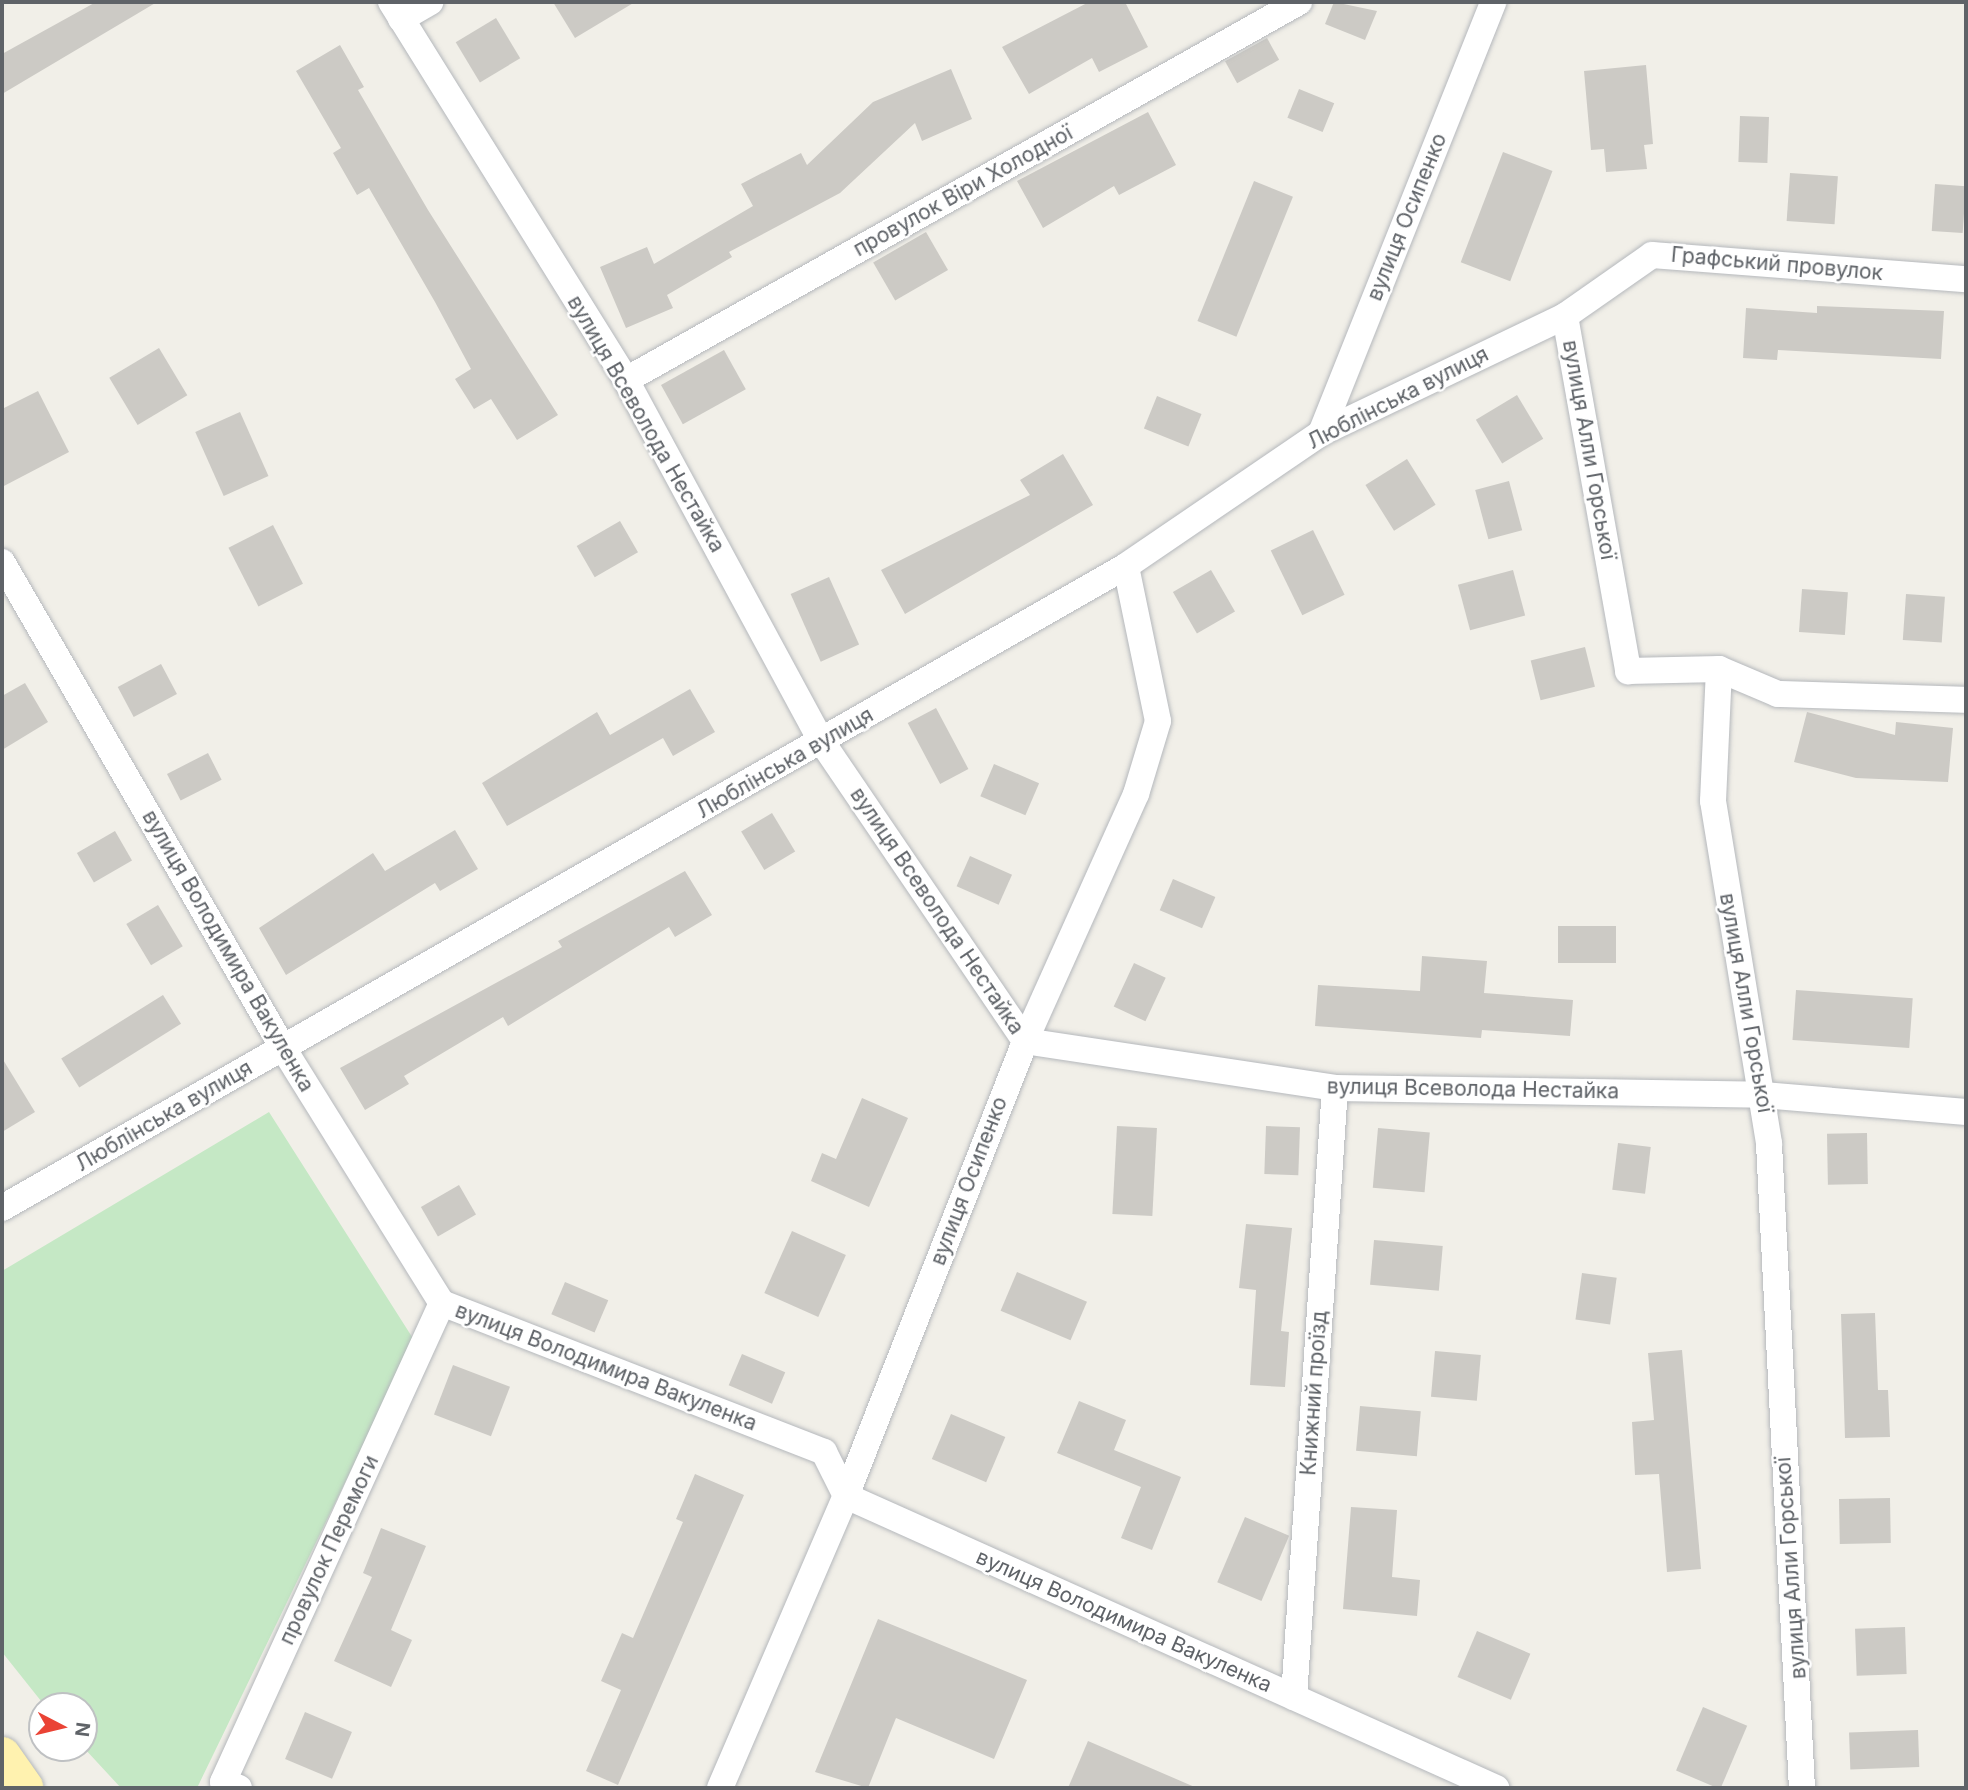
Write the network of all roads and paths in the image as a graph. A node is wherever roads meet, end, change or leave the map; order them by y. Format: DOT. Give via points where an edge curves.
graph roads {
  1 [pos="430,2"];
  2 [pos="1299,2"];
  3 [pos="1493,2"];
  4 [pos="396,10"];
  5 [pos="1966,279"];
  6 [pos="1565,316"];
  7 [pos="626,380"];
  8 [pos="1321,433"];
  9 [pos="2,562"];
  10 [pos="1126,566"];
  11 [pos="1719,669"];
  12 [pos="1966,701"];
  13 [pos="822,742"];
  14 [pos="1025,1041"];
  15 [pos="283,1048"];
  16 [pos="1335,1088"];
  17 [pos="1763,1095"];
  18 [pos="1966,1112"];
  19 [pos="2,1208"];
  20 [pos="442,1303"];
  21 [pos="846,1496"];
  22 [pos="1294,1697"];
  23 [pos="2,1756"];
  24 [pos="2,1765"];
  25 [pos="14,1788"];
  26 [pos="24,1788"];
  27 [pos="239,1788"];
  28 [pos="720,1788"];
  29 [pos="1496,1788"];
  30 [pos="1802,1788"];
  1 -- 4 [label="street"];
  2 -- 7 [label="street, провулок Віри Холодної"];
  3 -- 8 [label="street, вулиця Осипенко"];
  4 -- 7 [label="street, вулиця Всеволода Нестайка"];
  5 -- 6 [label="street, Графський провулок" via="1652,254"];
  6 -- 8 [label="street, Люблінська вулиця"];
  6 -- 11 [label="street, вулиця Алли Горської" via="1628,671"];
  7 -- 13 [label="street, вулиця Всеволода Нестайка"];
  8 -- 10 [label="street, Люблінська вулиця"];
  9 -- 15 [label="street, вулиця Володимира Вакуленка"];
  10 -- 13 [label="street, Люблінська вулиця"];
  10 -- 14 [label="street, вулиця Осипенко" via="1158,721 1136,794"];
  11 -- 12 [label="street" via="1778,694"];
  11 -- 17 [label="street, вулиця Алли Горської" via="1713,801 1741,992"];
  13 -- 14 [label="street, вулиця Всеволода Нестайка"];
  13 -- 15 [label="street, Люблінська вулиця"];
  14 -- 16 [label="street, вулиця Всеволода Нестайка"];
  14 -- 21 [label="street, вулиця Осипенко"];
  15 -- 19 [label="street, Люблінська вулиця"];
  15 -- 20 [label="street, вулиця Володимира Вакуленка"];
  16 -- 17 [label="street, вулиця Всеволода Нестайка"];
  16 -- 22 [label="street, Книжний проїзд"];
  17 -- 18 [label="street, вулиця Всеволода Нестайка"];
  17 -- 30 [label="street, вулиця Алли Горської"];
  20 -- 21 [label="street, вулиця Володимира Вакуленка" via="824,1452"];
  20 -- 27 [label="street, провулок Перемоги" via="223,1782"];
  21 -- 22 [label="street, вулиця Володимира Вакуленка"];
  21 -- 28 [label="street, вулиця Осипенко"];
  22 -- 29 [label="street, вулиця Володимира Вакуленка"];
  23 -- 26 [label="main road"];
  24 -- 25 [label="main road"];
}
